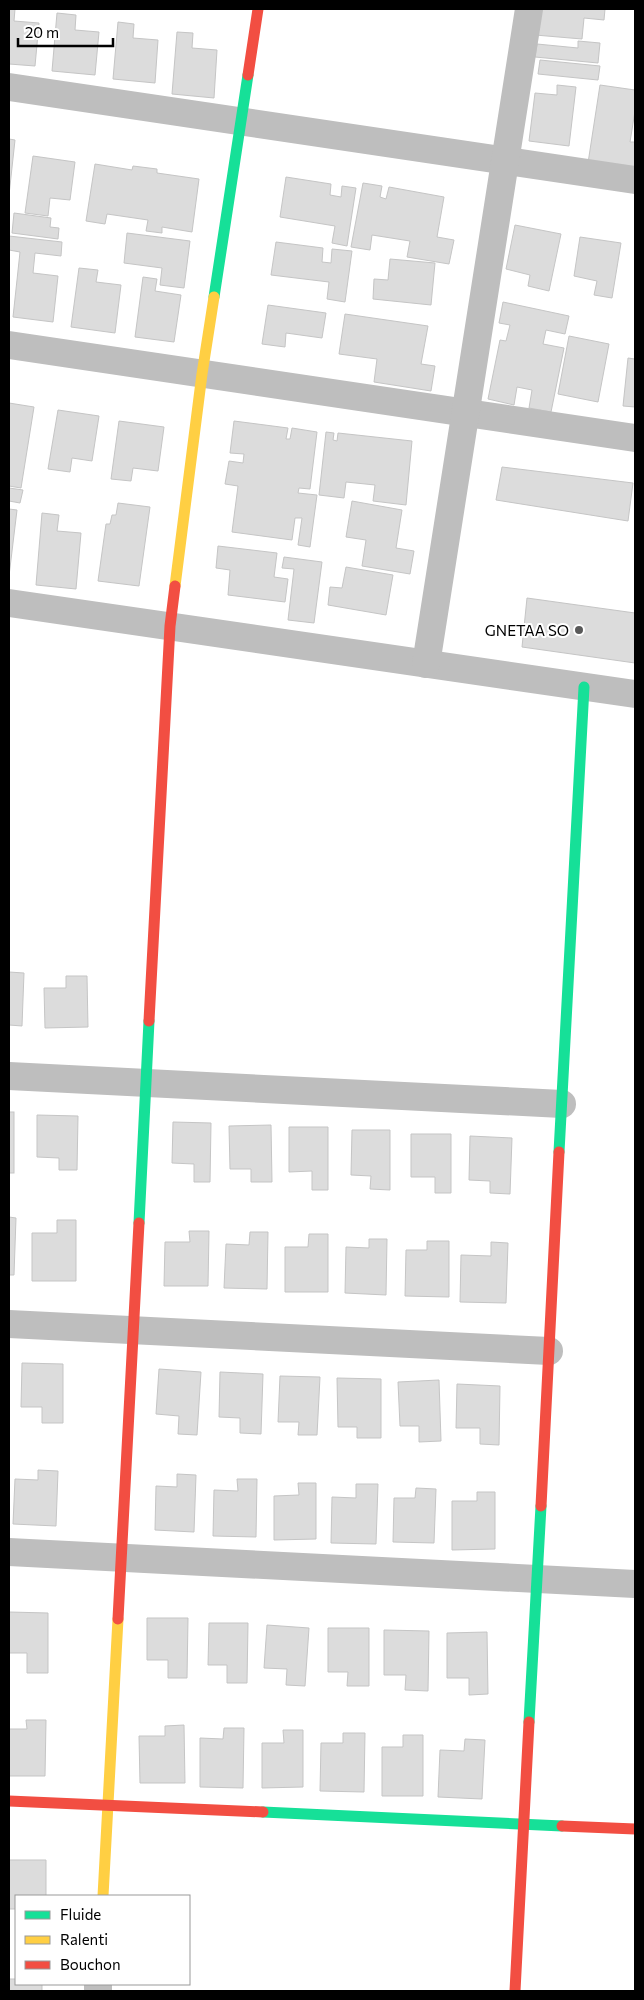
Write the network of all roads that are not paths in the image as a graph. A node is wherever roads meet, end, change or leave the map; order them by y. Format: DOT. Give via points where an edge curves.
graph roads {
  1 [pos="258,9"];
  2 [pos="529,9"];
  3 [pos="9,88"];
  4 [pos="241,122"];
  5 [pos="505,160"];
  6 [pos="635,180"];
  7 [pos="9,345"];
  8 [pos="202,374"];
  9 [pos="465,413"];
  10 [pos="635,438"];
  11 [pos="9,603"];
  12 [pos="170,626"];
  13 [pos="426,664"];
  14 [pos="584,687"];
  15 [pos="635,694"];
  16 [pos="9,1076"];
  17 [pos="146,1083"];
  18 [pos="562,1104"];
  19 [pos="9,1324"];
  20 [pos="133,1330"];
  21 [pos="549,1351"];
  22 [pos="9,1552"];
  23 [pos="121,1559"];
  24 [pos="537,1579"];
  25 [pos="635,1584"];
  26 [pos="9,1801"];
  27 [pos="108,1805"];
  28 [pos="524,1825"];
  29 [pos="635,1829"];
  30 [pos="103,1895"];
  31 [pos="515,1991"];
  1 -- 4 [label="street"];
  2 -- 5 [label="street"];
  3 -- 4 [label="street"];
  4 -- 5 [label="street"];
  4 -- 8 [label="street"];
  5 -- 6 [label="street"];
  5 -- 9 [label="street"];
  7 -- 8 [label="street"];
  8 -- 9 [label="street"];
  8 -- 12 [label="street"];
  9 -- 10 [label="street"];
  9 -- 13 [label="street"];
  11 -- 12 [label="street"];
  12 -- 13 [label="street"];
  12 -- 17 [label="street"];
  13 -- 14 [label="street"];
  14 -- 15 [label="street"];
  14 -- 18 [label="street"];
  16 -- 17 [label="street"];
  17 -- 18 [label="street"];
  17 -- 20 [label="street"];
  18 -- 21 [label="street"];
  19 -- 20 [label="street"];
  20 -- 21 [label="street"];
  20 -- 23 [label="street"];
  21 -- 24 [label="street"];
  22 -- 23 [label="street"];
  23 -- 24 [label="street"];
  23 -- 27 [label="street"];
  24 -- 25 [label="street"];
  24 -- 28 [label="street"];
  26 -- 27 [label="street"];
  27 -- 28 [label="street"];
  27 -- 30 [label="street"];
  28 -- 29 [label="street"];
  28 -- 31 [label="street"];
}
